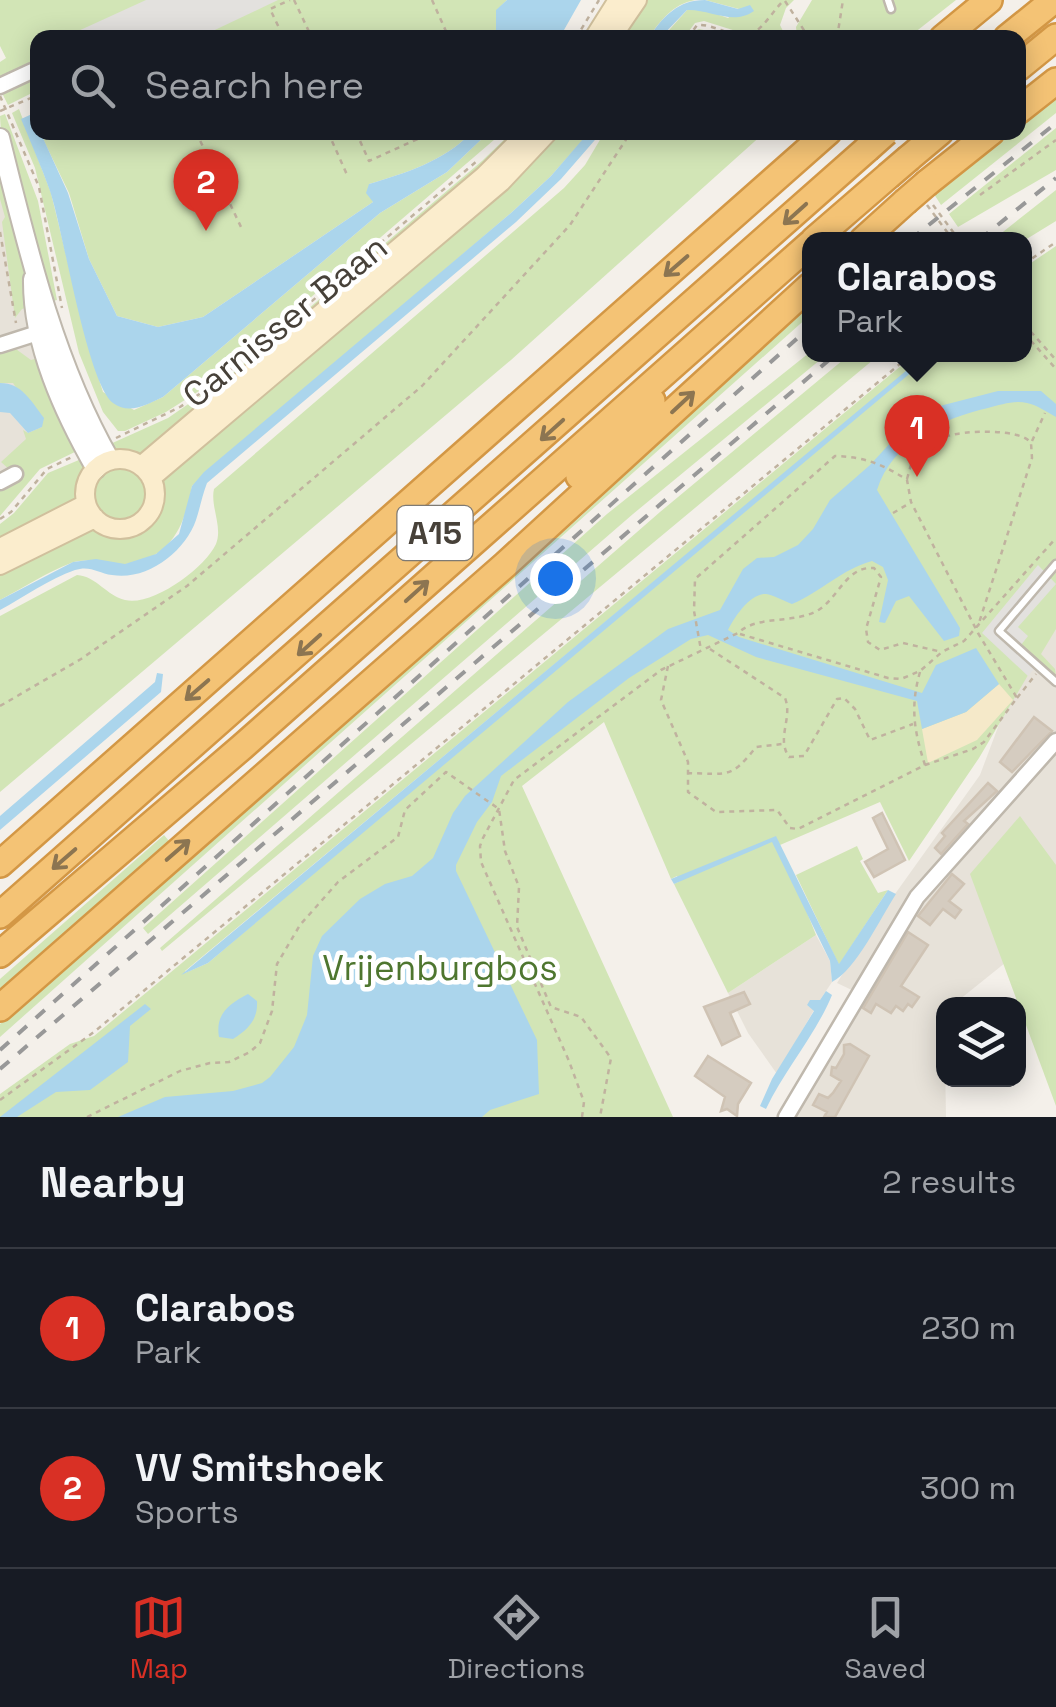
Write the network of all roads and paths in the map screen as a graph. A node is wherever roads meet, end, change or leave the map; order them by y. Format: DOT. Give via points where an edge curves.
graph roads {
  1 [pos="292,0"];
  2 [pos="432,0"];
  3 [pos="598,0"];
  4 [pos="618,0"];
  5 [pos="637,0"];
  6 [pos="843,0"];
  7 [pos="888,0"];
  8 [pos="989,0"];
  9 [pos="1054,0"];
  10 [pos="785,2"];
  11 [pos="891,9"];
  12 [pos="280,30"];
  13 [pos="308,30"];
  14 [pos="445,30"];
  15 [pos="581,30"];
  16 [pos="599,30"];
  17 [pos="616,30"];
  18 [pos="694,30"];
  19 [pos="724,30"];
  20 [pos="757,30"];
  21 [pos="804,30"];
  22 [pos="838,30"];
  23 [pos="953,30"];
  24 [pos="1016,30"];
  25 [pos="1056,37"];
  26 [pos="1026,61"];
  27 [pos="30,72"];
  28 [pos="1056,82"];
  29 [pos="0,86"];
  30 [pos="0,95"];
  31 [pos="30,98"];
  32 [pos="1026,105"];
  33 [pos="6,108"];
  34 [pos="0,112"];
  35 [pos="0,138"];
  36 [pos="200,140"];
  37 [pos="332,140"];
  38 [pos="360,140"];
  39 [pos="416,140"];
  40 [pos="520,140"];
  41 [pos="540,140"];
  42 [pos="626,140"];
  43 [pos="819,140"];
  44 [pos="877,140"];
  45 [pos="930,140"];
  46 [pos="981,140"];
  47 [pos="1056,140"];
  48 [pos="486,154"];
  49 [pos="3,157"];
  50 [pos="348,177"];
  51 [pos="980,194"];
  52 [pos="241,227"];
  53 [pos="0,232"];
  54 [pos="824,232"];
  55 [pos="872,232"];
  56 [pos="1056,242"];
  57 [pos="802,251"];
  58 [pos="1032,258"];
  59 [pos="802,293"];
  60 [pos="728,314"];
  61 [pos="16,323"];
  62 [pos="52,326"];
  63 [pos="1032,333"];
  64 [pos="1032,342"];
  65 [pos="0,345"];
  66 [pos="1056,360"];
  67 [pos="902,362"];
  68 [pos="1056,369"];
  69 [pos="1045,414"];
  70 [pos="1031,442"];
  71 [pos="98,456"];
  72 [pos="146,472"];
  73 [pos="15,474"];
  74 [pos="907,480"];
  75 [pos="0,482"];
  76 [pos="911,502"];
  77 [pos="90,511"];
  78 [pos="893,513"];
  79 [pos="0,519"];
  80 [pos="1056,538"];
  81 [pos="0,548"];
  82 [pos="1056,564"];
  83 [pos="0,565"];
  84 [pos="978,631"];
  85 [pos="999,632"];
  86 [pos="738,634"];
  87 [pos="708,647"];
  88 [pos="701,650"];
  89 [pos="942,652"];
  90 [pos="668,666"];
  91 [pos="1040,668"];
  92 [pos="920,671"];
  93 [pos="375,676"];
  94 [pos="1056,682"];
  95 [pos="1017,698"];
  96 [pos="0,706"];
  97 [pos="913,724"];
  98 [pos="1056,741"];
  99 [pos="783,744"];
  100 [pos="925,764"];
  101 [pos="686,773"];
  102 [pos="496,807"];
  103 [pos="0,864"];
  104 [pos="0,915"];
  105 [pos="0,954"];
  106 [pos="0,1008"];
  107 [pos="0,1100"];
  108 [pos="87,1117"];
  109 [pos="582,1117"];
  110 [pos="600,1117"];
  111 [pos="786,1117"];
  1 -- 12 [label="path" via="270,9"];
  1 -- 13 [label="path"];
  2 -- 14 [label="path"];
  3 -- 15 [label="path"];
  4 -- 16 [label="main road"];
  5 -- 17 [label="main road"];
  6 -- 22 [label="path"];
  7 -- 11 [label="lane"];
  8 -- 23 [label="highway"];
  9 -- 24 [label="highway"];
  10 -- 20 [label="path"];
  10 -- 21 [label="path"];
  18 -- 19 [label="path" via="706,24"];
  25 -- 26 [label="highway"];
  27 -- 29 [label="street"];
  28 -- 32 [label="highway"];
  30 -- 33 [label="path"];
  31 -- 33 [label="path"];
  33 -- 34 [label="path"];
  33 -- 62 [label="path" via="39,187"];
  35 -- 49 [label="street"];
  36 -- 52 [label="path"];
  37 -- 50 [label="path"];
  38 -- 39 [label="path" via="369,161"];
  40 -- 72 [label="main road, Carnisser Baan"];
  41 -- 72 [label="main road, Carnisser Baan" via="501,182"];
  42 -- 96 [label="path" via="570,224 422,386 187,586"];
  43 -- 103 [label="highway, A15, one-way"];
  44 -- 104 [label="highway, A15, one-way"];
  45 -- 54 [label="highway, A15, bridge"];
  46 -- 55 [label="highway, bridge"];
  47 -- 51 [label="path"];
  48 -- 71 [label="path, Carnisser Baan" via="213,385"];
  49 -- 62 [label="street"];
  53 -- 61 [label="path"];
  56 -- 58 [label="path"];
  57 -- 60 [label="highway, A15"];
  93 -- 59 [label="highway, A15, one-way"];
  60 -- 93 [label="highway, A15" via="644,411"];
  105 -- 60 [label="highway, A15, one-way"];
  62 -- 65 [label="street"];
  62 -- 71 [label="street"];
  63 -- 66 [label="path"];
  64 -- 68 [label="path"];
  67 -- 107 [label="path" via="94,1032"];
  69 -- 70 [label="path"];
  70 -- 74 [label="path" via="1019,433 959,433 912,461"];
  70 -- 84 [label="path" via="1032,458"];
  71 -- 72 [label="main road" via="126,460"];
  71 -- 77 [label="main road" via="86,485"];
  71 -- 79 [label="path, Carnisser Baan" via="47,470"];
  72 -- 77 [label="main road" via="155,496 144,520 119,529"];
  73 -- 75 [label="street"];
  74 -- 76 [label="path"];
  74 -- 88 [label="path" via="872,460 835,456 694,580"];
  76 -- 78 [label="path"];
  76 -- 84 [label="path"];
  77 -- 81 [label="main road"];
  77 -- 83 [label="main road"];
  80 -- 84 [label="path"];
  82 -- 85 [label="lane"];
  84 -- 85 [label="path"];
  84 -- 89 [label="path"];
  84 -- 95 [label="path"];
  85 -- 91 [label="lane"];
  86 -- 87 [label="path"];
  86 -- 89 [label="path" via="746,626 822,608 864,567 882,577 868,642 880,650 903,642"];
  86 -- 92 [label="path" via="888,678"];
  87 -- 88 [label="path"];
  87 -- 99 [label="path" via="786,698"];
  88 -- 90 [label="path"];
  89 -- 92 [label="path"];
  90 -- 101 [label="path" via="661,700 688,762"];
  90 -- 102 [label="path" via="514,780"];
  91 -- 94 [label="lane"];
  91 -- 95 [label="path"];
  92 -- 97 [label="path"];
  106 -- 93 [label="highway, A15, one-way"];
  95 -- 100 [label="path" via="984,742"];
  97 -- 99 [label="path" via="870,740 855,709 836,699 804,756 789,758"];
  97 -- 100 [label="path"];
  98 -- 111 [label="street" via="917,897"];
  99 -- 101 [label="path" via="756,747 731,773"];
  100 -- 101 [label="path" via="798,829 777,810 716,812 688,792"];
  102 -- 108 [label="path" via="446,772 405,810 398,837 338,882 300,924 277,964 272,1011 250,1052 180,1070"];
  102 -- 109 [label="path" via="480,846 481,862 569,1061 584,1102"];
  102 -- 110 [label="path" via="519,887 517,927 543,992 551,1007 582,1017 608,1050"];
}
